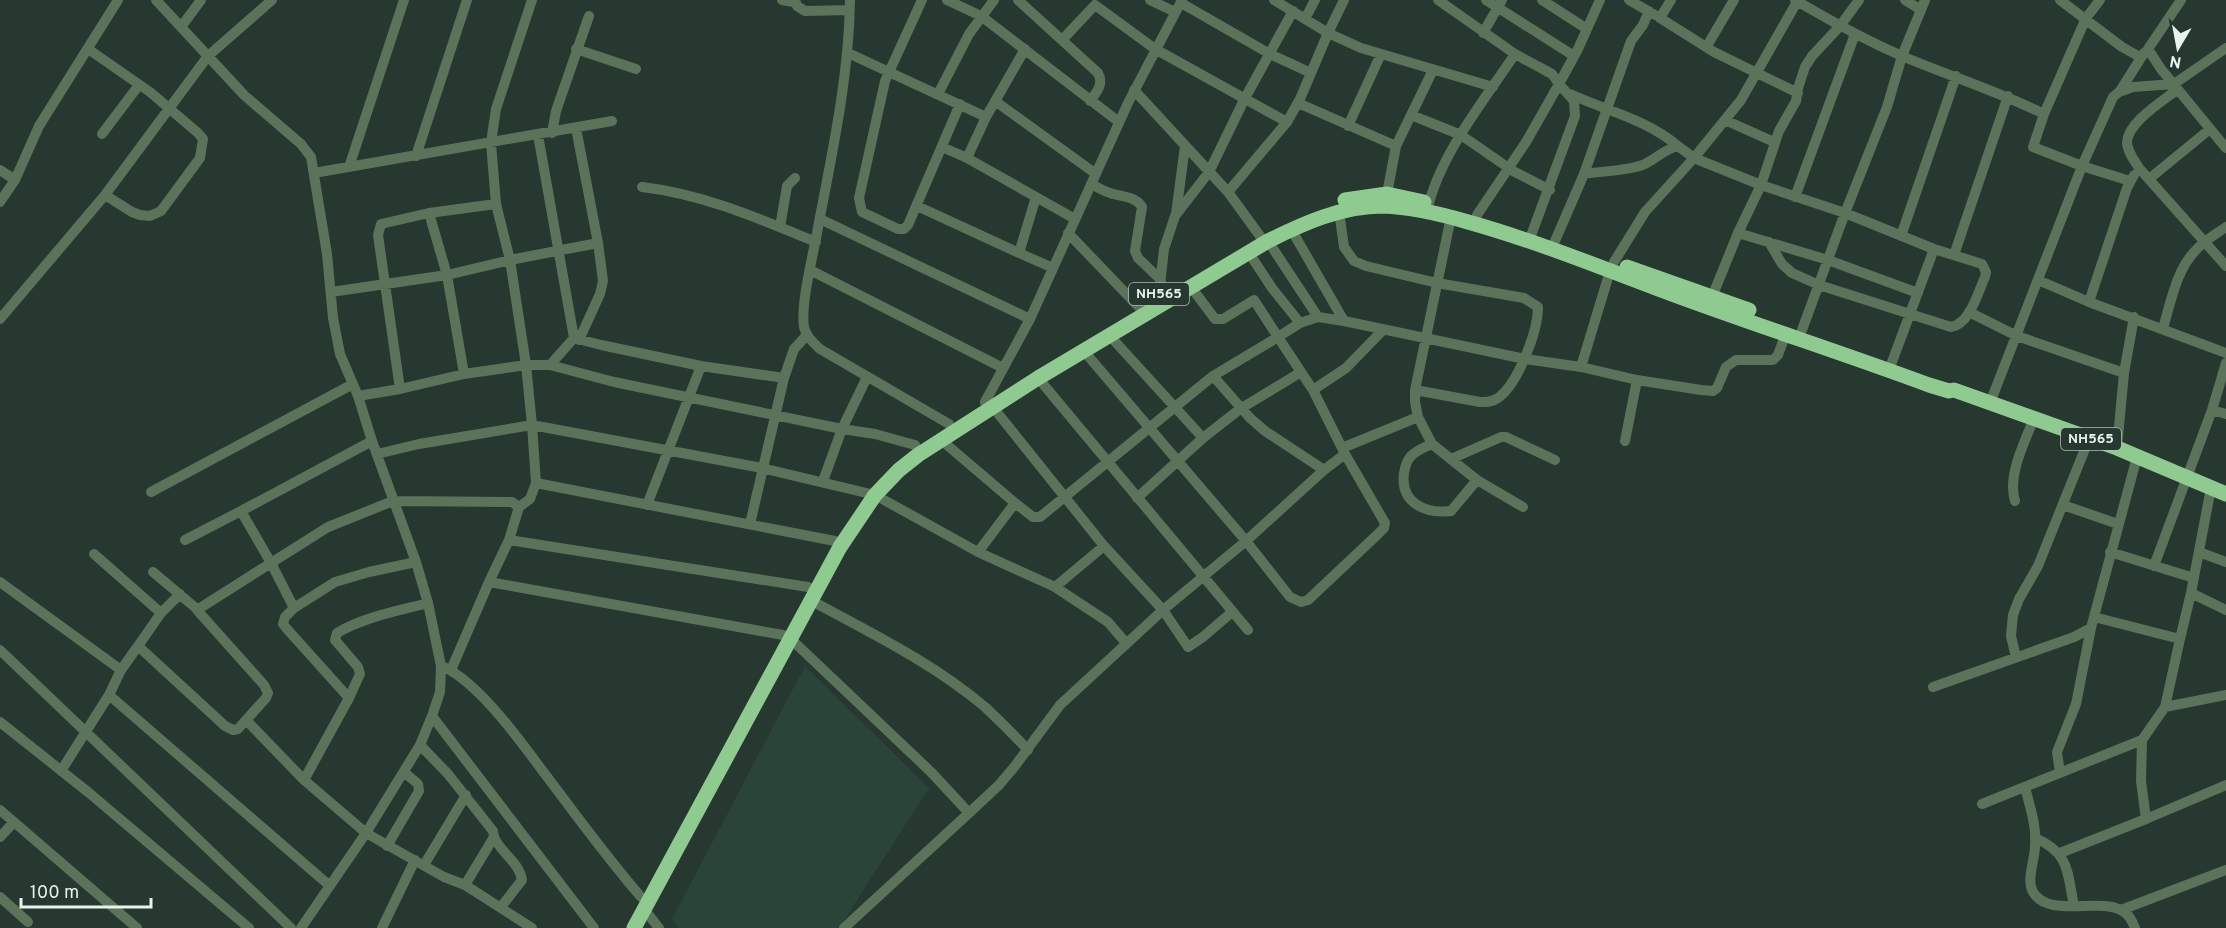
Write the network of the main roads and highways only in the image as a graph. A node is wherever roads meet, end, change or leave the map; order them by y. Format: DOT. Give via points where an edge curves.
graph roads {
  1 [pos="1264,238"];
  2 [pos="1612,266"];
  3 [pos="1954,390"];
  4 [pos="988,404"];
  5 [pos="871,494"];
  6 [pos="2226,494"];
  7 [pos="810,594"];
  8 [pos="643,903"];
  9 [pos="624,928"];
  10 [pos="634,928"];
  1 -- 2 [label="highway, NH565" via="1339,211 1385,206 1451,217"];
  1 -- 2 [label="highway, NH565" via="1337,202 1386,194 1477,215 1555,241"];
  1 -- 4 [label="highway, NH565" via="1249,253"];
  1 -- 4 [label="highway, NH565" via="1160,287 1138,306"];
  2 -- 3 [label="highway, NH565" via="1929,385"];
  2 -- 3 [label="highway, NH565" via="1712,297 1946,383"];
  3 -- 6 [label="highway, NH565" via="2117,448"];
  4 -- 5 [label="highway, NH565"];
  4 -- 5 [label="highway, NH565" via="915,445 888,468"];
  5 -- 7 [label="highway, NH565"];
  5 -- 7 [label="highway, NH565" via="851,513"];
  7 -- 8 [label="highway, NH565"];
  8 -- 9 [label="highway, NH565"];
  8 -- 10 [label="highway, NH565"];
}
